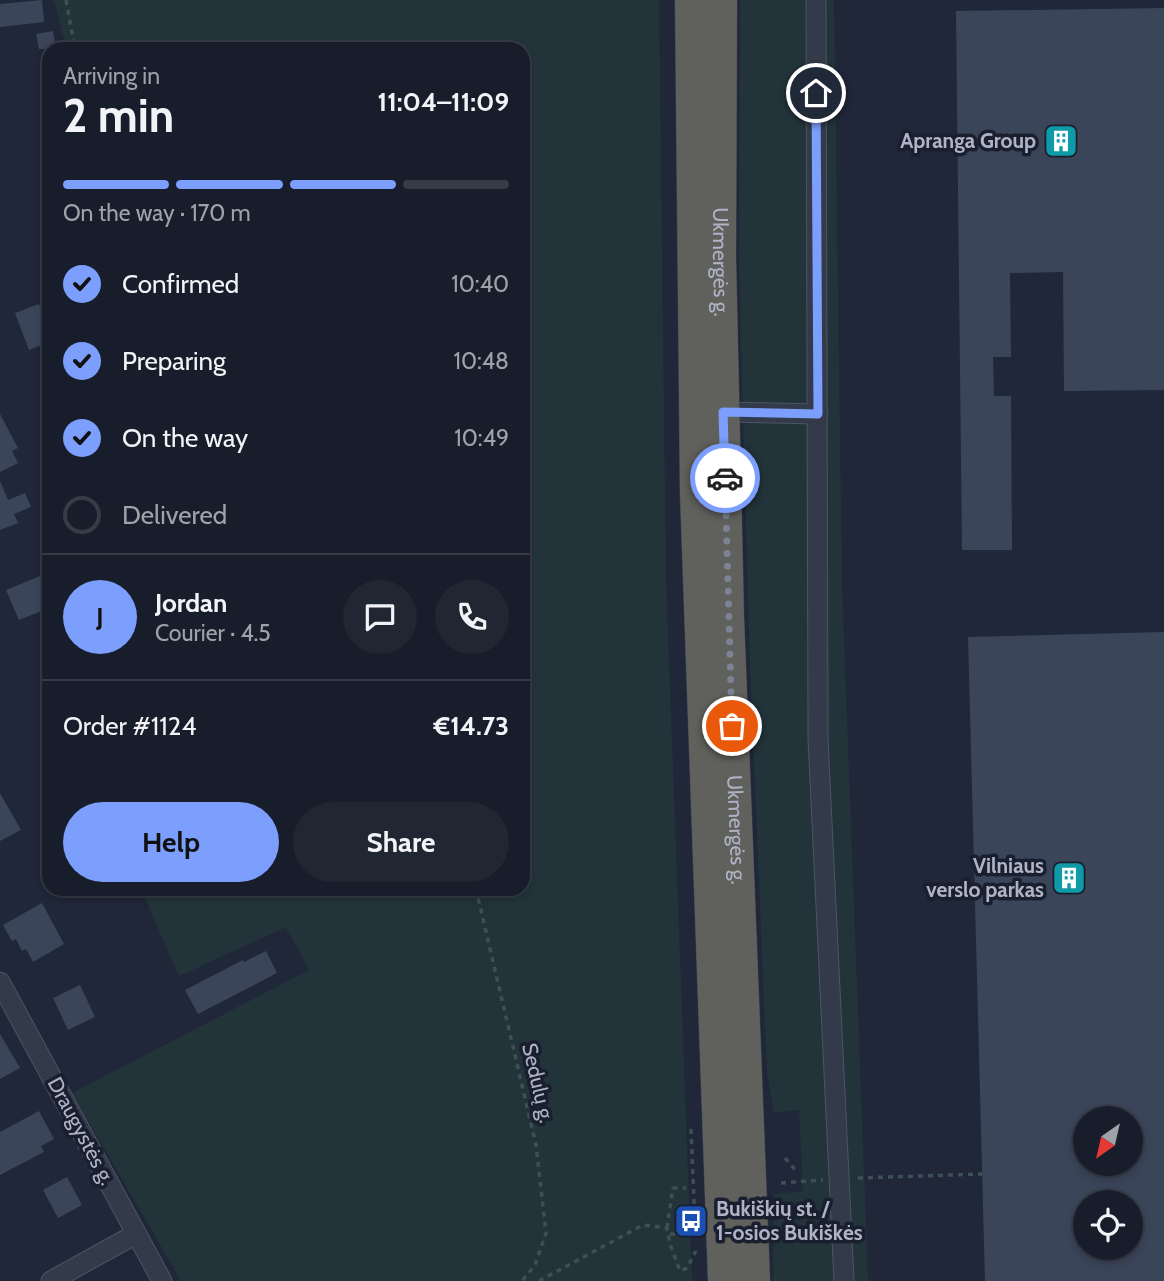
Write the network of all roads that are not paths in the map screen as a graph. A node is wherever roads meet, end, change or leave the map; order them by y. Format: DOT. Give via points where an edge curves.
graph roads {
  1 [pos="691,0"];
  2 [pos="721,0"];
  3 [pos="816,0"];
  4 [pos="723,412"];
  5 [pos="818,414"];
  6 [pos="0,982"];
  7 [pos="136,1234"];
  8 [pos="51,1281"];
  9 [pos="162,1281"];
  10 [pos="724,1281"];
  11 [pos="754,1281"];
  12 [pos="844,1281"];
  1 -- 10 [label="highway, Ukmergės g." via="696,493"];
  2 -- 4 [label="highway, Ukmergės g."];
  3 -- 5 [label="street"];
  4 -- 5 [label="street"];
  4 -- 11 [label="highway, Ukmergės g."];
  5 -- 12 [label="street" via="818,739"];
  6 -- 7 [label="street, Draugystės g."];
  7 -- 8 [label="street"];
  7 -- 9 [label="street, Draugystės g."];
}
